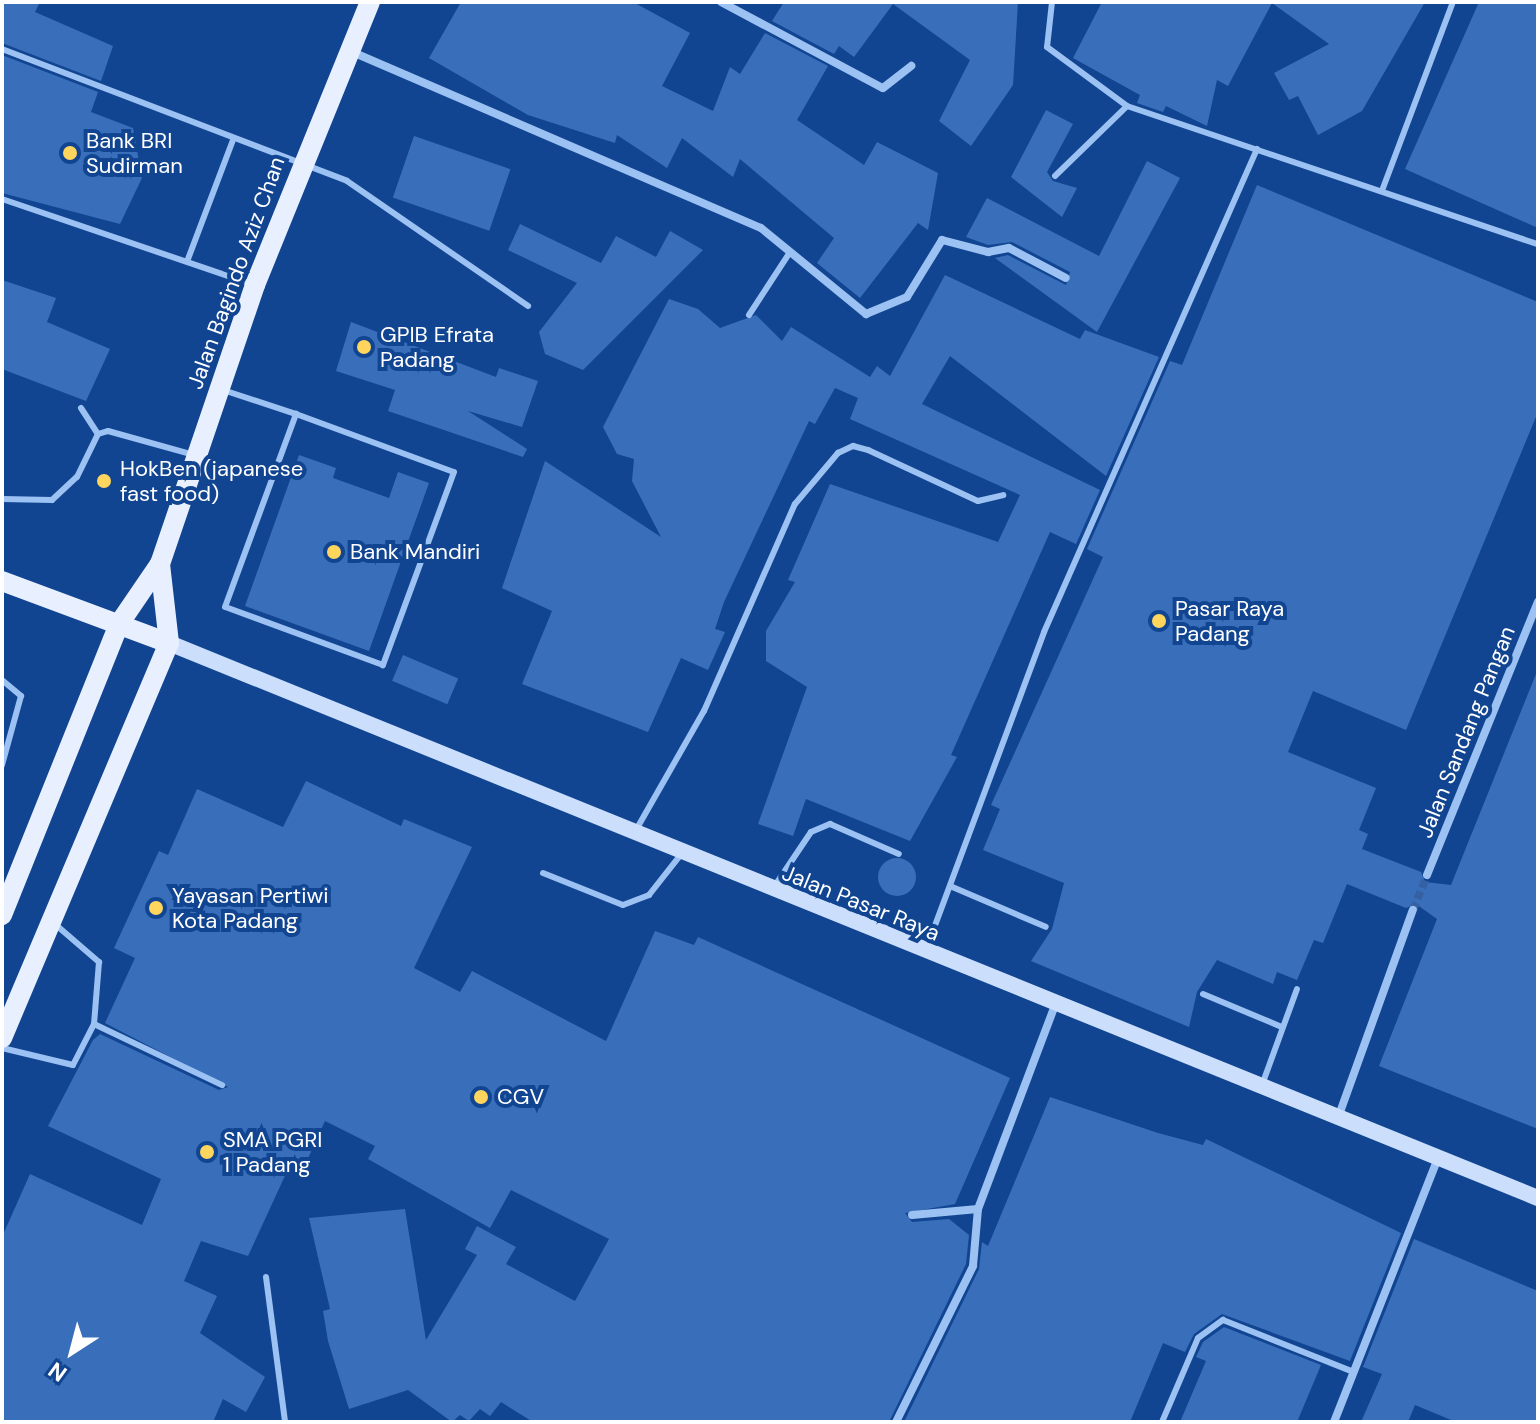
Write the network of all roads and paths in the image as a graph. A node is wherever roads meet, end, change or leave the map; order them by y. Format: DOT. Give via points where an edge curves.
graph roads {
  1 [pos="370,2"];
  2 [pos="721,2"];
  3 [pos="1052,2"];
  4 [pos="1453,2"];
  5 [pos="2,49"];
  6 [pos="350,51"];
  7 [pos="911,66"];
  8 [pos="1127,106"];
  9 [pos="233,140"];
  10 [pos="1257,149"];
  11 [pos="301,163"];
  12 [pos="1055,176"];
  13 [pos="1383,188"];
  14 [pos="2,199"];
  15 [pos="1538,244"];
  16 [pos="790,252"];
  17 [pos="188,259"];
  18 [pos="1066,278"];
  19 [pos="255,285"];
  20 [pos="528,306"];
  21 [pos="749,315"];
  22 [pos="220,389"];
  23 [pos="81,408"];
  24 [pos="296,414"];
  25 [pos="98,434"];
  26 [pos="197,456"];
  27 [pos="1003,495"];
  28 [pos="2,499"];
  29 [pos="160,564"];
  30 [pos="2,581"];
  31 [pos="1538,602"];
  32 [pos="119,624"];
  33 [pos="169,643"];
  34 [pos="2,680"];
  35 [pos="2,765"];
  36 [pos="634,833"];
  37 [pos="682,853"];
  38 [pos="899,854"];
  39 [pos="543,873"];
  40 [pos="1427,875"];
  41 [pos="8,883"];
  42 [pos="950,886"];
  43 [pos="772,890"];
  44 [pos="1413,910"];
  45 [pos="2,915"];
  46 [pos="54,924"];
  47 [pos="1046,927"];
  48 [pos="925,954"];
  49 [pos="1297,989"];
  50 [pos="1203,994"];
  51 [pos="1057,1000"];
  52 [pos="94,1024"];
  53 [pos="1282,1027"];
  54 [pos="2,1038"];
  55 [pos="2,1048"];
  56 [pos="222,1085"];
  57 [pos="1262,1085"];
  58 [pos="1339,1115"];
  59 [pos="1438,1158"];
  60 [pos="1538,1198"];
  61 [pos="978,1209"];
  62 [pos="912,1215"];
  63 [pos="266,1277"];
  64 [pos="1354,1372"];
  65 [pos="285,1422"];
  66 [pos="896,1422"];
  67 [pos="1162,1422"];
  68 [pos="1334,1422"];
  1 -- 6 [label="main road, Jalan Bagindo Aziz Chan"];
  2 -- 7 [label="street" via="883,88"];
  3 -- 8 [label="lane" via="1047,47"];
  4 -- 13 [label="lane"];
  5 -- 9 [label="lane"];
  6 -- 11 [label="main road, Jalan Bagindo Aziz Chan"];
  6 -- 16 [label="street" via="761,228"];
  8 -- 10 [label="lane"];
  8 -- 12 [label="lane"];
  9 -- 11 [label="lane"];
  9 -- 17 [label="lane"];
  10 -- 13 [label="lane"];
  10 -- 42 [label="lane" via="1044,632"];
  11 -- 19 [label="main road, Jalan Bagindo Aziz Chan"];
  11 -- 20 [label="lane" via="347,181"];
  13 -- 15 [label="lane"];
  14 -- 17 [label="lane"];
  16 -- 18 [label="street" via="866,314 907,297 942,240 988,252 1009,248"];
  16 -- 21 [label="lane"];
  17 -- 19 [label="lane"];
  19 -- 22 [label="main road, Jalan Bagindo Aziz Chan"];
  22 -- 24 [label="lane"];
  22 -- 26 [label="main road, Jalan Bagindo Aziz Chan"];
  23 -- 25 [label="lane"];
  24 -- 24 [label="lane" via="225,607 383,665 454,472"];
  25 -- 26 [label="lane"];
  25 -- 28 [label="lane" via="77,477 52,500"];
  26 -- 29 [label="main road, Jalan Bagindo Aziz Chan"];
  27 -- 36 [label="lane" via="978,501 868,450 838,453 795,504 704,711"];
  29 -- 32 [label="main road"];
  29 -- 33 [label="main road"];
  30 -- 32 [label="main road"];
  31 -- 40 [label="street, Jalan Sandang Pangan"];
  32 -- 33 [label="main road"];
  32 -- 41 [label="main road"];
  33 -- 36 [label="main road, Jalan Pasar Raya"];
  33 -- 46 [label="main road"];
  34 -- 35 [label="lane" via="21,696"];
  36 -- 37 [label="main road, Jalan Pasar Raya"];
  37 -- 39 [label="lane" via="649,895 623,905"];
  37 -- 43 [label="main road, Jalan Pasar Raya"];
  38 -- 43 [label="lane" via="830,824 811,832"];
  41 -- 45 [label="main road"];
  42 -- 47 [label="lane"];
  42 -- 48 [label="lane"];
  43 -- 48 [label="main road, Jalan Pasar Raya"];
  44 -- 58 [label="street"];
  46 -- 52 [label="lane" via="99,962"];
  46 -- 54 [label="main road"];
  48 -- 51 [label="main road, Jalan Pasar Raya"];
  49 -- 53 [label="lane"];
  50 -- 53 [label="lane"];
  51 -- 57 [label="main road, Jalan Pasar Raya"];
  51 -- 61 [label="street"];
  52 -- 55 [label="lane" via="73,1065"];
  52 -- 56 [label="lane"];
  53 -- 57 [label="lane"];
  57 -- 58 [label="main road, Jalan Pasar Raya"];
  58 -- 59 [label="main road, Jalan Pasar Raya"];
  59 -- 60 [label="main road, Jalan Pasar Raya"];
  59 -- 64 [label="street"];
  61 -- 62 [label="street"];
  61 -- 66 [label="street" via="973,1266"];
  63 -- 65 [label="lane"];
  64 -- 67 [label="lane" via="1223,1320 1198,1338"];
  64 -- 68 [label="street"];
}
